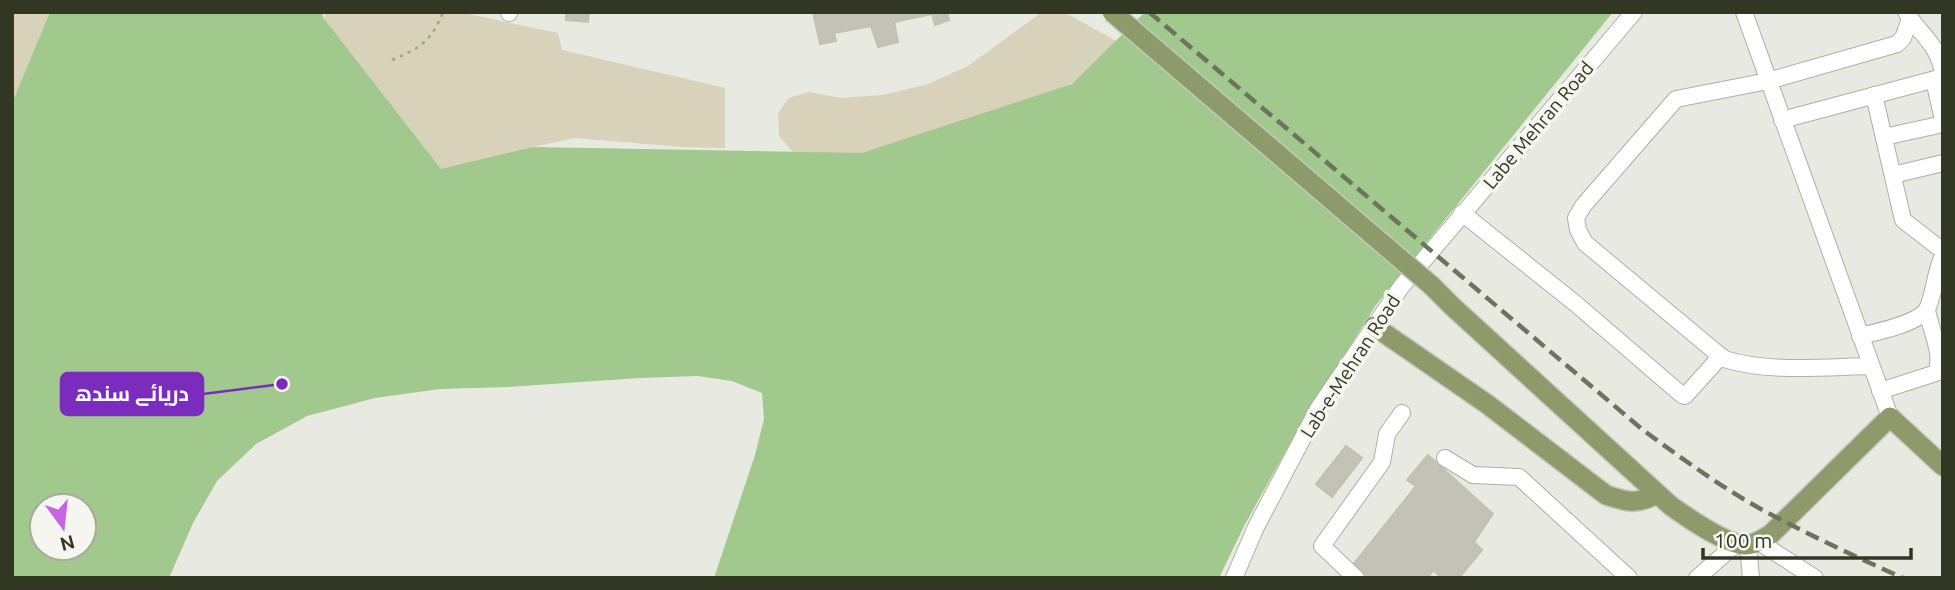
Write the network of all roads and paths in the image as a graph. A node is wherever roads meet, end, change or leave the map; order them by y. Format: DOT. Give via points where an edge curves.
graph roads {
  1 [pos="443,12"];
  2 [pos="1112,12"];
  3 [pos="1634,12"];
  4 [pos="1744,12"];
  5 [pos="1908,15"];
  6 [pos="391,60"];
  7 [pos="1940,76"];
  8 [pos="1768,81"];
  9 [pos="1874,95"];
  10 [pos="1942,118"];
  11 [pos="1782,120"];
  12 [pos="1884,137"];
  13 [pos="1943,163"];
  14 [pos="1893,176"];
  15 [pos="1462,213"];
  16 [pos="1441,238"];
  17 [pos="1943,254"];
  18 [pos="1927,310"];
  19 [pos="1374,326"];
  20 [pos="1860,336"];
  21 [pos="1721,356"];
  22 [pos="1871,366"];
  23 [pos="1880,391"];
  24 [pos="1402,414"];
  25 [pos="1890,416"];
  26 [pos="1445,458"];
  27 [pos="1943,466"];
  28 [pos="1657,494"];
  29 [pos="1748,543"];
  30 [pos="1234,578"];
  31 [pos="1356,578"];
  32 [pos="1629,578"];
  33 [pos="1697,578"];
  34 [pos="1751,578"];
  35 [pos="1815,578"];
  1 -- 6 [label="path" via="424,44"];
  2 -- 28 [label="main road, bridge" via="1432,286"];
  3 -- 15 [label="street, Labe Mehran Road"];
  4 -- 8 [label="street"];
  5 -- 7 [label="street" via="1933,46"];
  5 -- 8 [label="street" via="1898,44"];
  7 -- 9 [label="street"];
  7 -- 10 [label="street"];
  8 -- 11 [label="street"];
  8 -- 21 [label="street" via="1676,99 1576,218 1585,243"];
  9 -- 11 [label="street"];
  9 -- 12 [label="street"];
  10 -- 12 [label="street"];
  11 -- 20 [label="street"];
  12 -- 14 [label="street"];
  13 -- 14 [label="street"];
  14 -- 17 [label="street" via="1903,220"];
  15 -- 16 [label="street, Labe Mehran Road"];
  15 -- 21 [label="street" via="1682,395"];
  16 -- 19 [label="street, Lab-e-Mehran Road"];
  17 -- 18 [label="street"];
  18 -- 20 [label="street" via="1908,322"];
  18 -- 23 [label="street" via="1935,337 1936,373"];
  19 -- 28 [label="main road" via="1606,495 1628,502"];
  19 -- 30 [label="street, Lab-e-Mehran Road" via="1318,410 1255,527"];
  20 -- 22 [label="street"];
  21 -- 22 [label="street" via="1763,367"];
  22 -- 23 [label="street"];
  23 -- 25 [label="street"];
  24 -- 31 [label="street" via="1387,434 1382,462 1322,546"];
  25 -- 27 [label="main road"];
  25 -- 29 [label="main road" via="1771,534"];
  26 -- 32 [label="street" via="1474,475 1519,477"];
  28 -- 29 [label="main road" via="1696,523"];
  29 -- 33 [label="street"];
  29 -- 34 [label="street"];
  29 -- 35 [label="street"];
}
